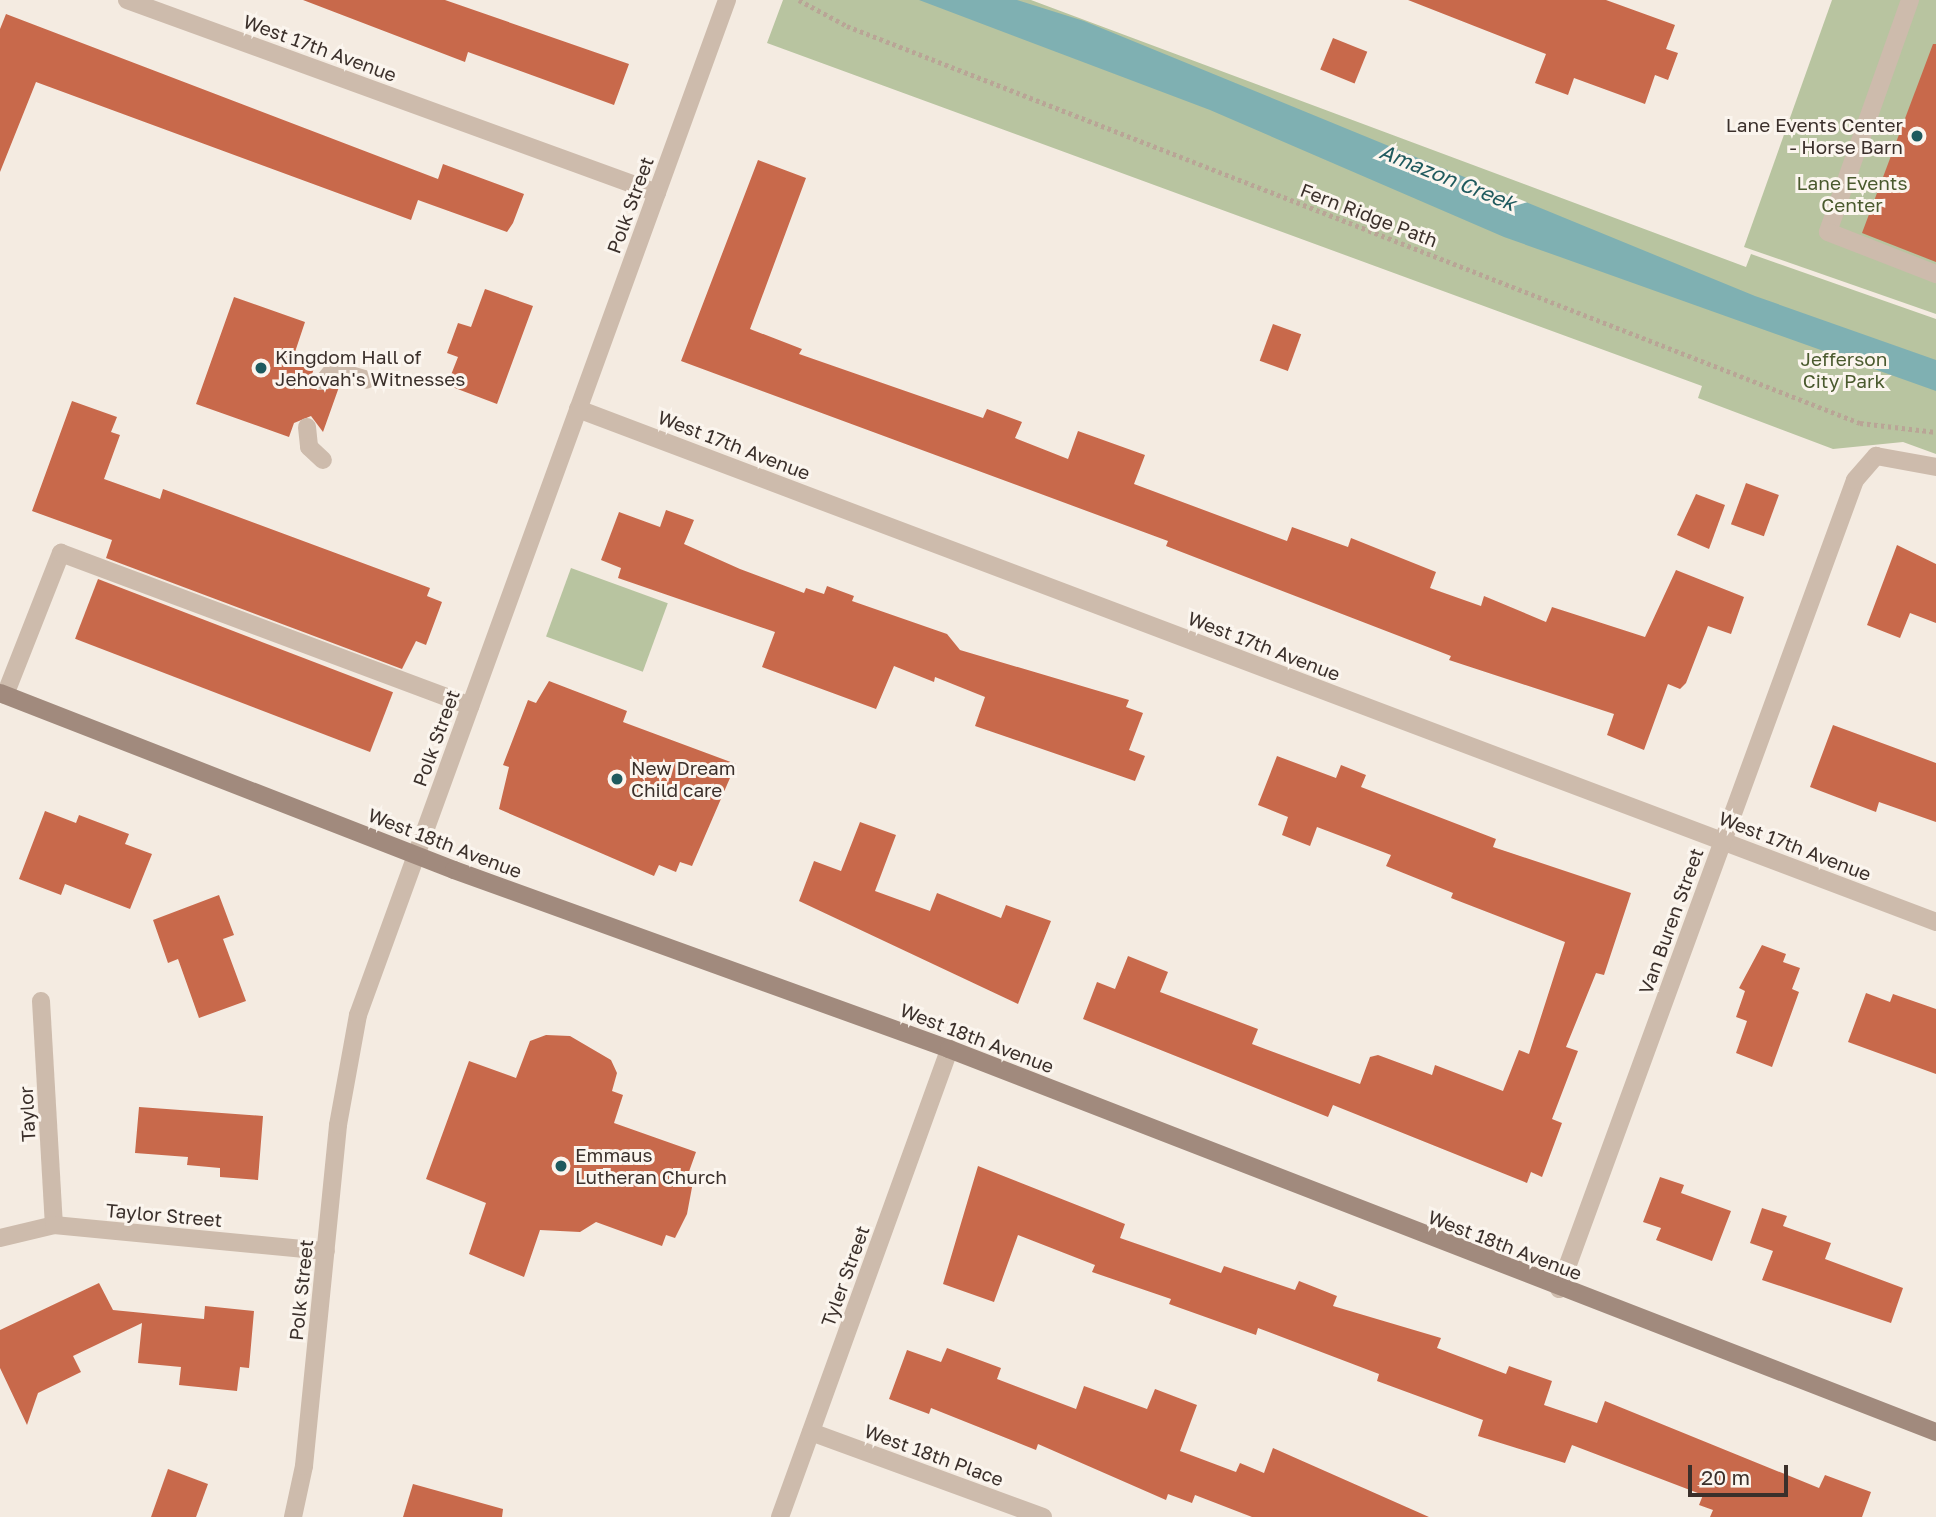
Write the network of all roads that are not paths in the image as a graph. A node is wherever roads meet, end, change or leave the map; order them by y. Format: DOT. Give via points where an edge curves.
graph roads {
  1 [pos="127,0"];
  2 [pos="727,0"];
  3 [pos="1910,0"];
  4 [pos="657,193"];
  5 [pos="1936,274"];
  6 [pos="367,380"];
  7 [pos="324,381"];
  8 [pos="578,409"];
  9 [pos="307,427"];
  10 [pos="323,460"];
  11 [pos="1936,467"];
  12 [pos="3,694"];
  13 [pos="470,706"];
  14 [pos="1723,841"];
  15 [pos="416,855"];
  16 [pos="1936,922"];
  17 [pos="41,1000"];
  18 [pos="949,1049"];
  19 [pos="54,1226"];
  20 [pos="0,1238"];
  21 [pos="326,1251"];
  22 [pos="1559,1289"];
  23 [pos="1936,1432"];
  24 [pos="811,1433"];
  25 [pos="293,1517"];
  26 [pos="780,1517"];
  27 [pos="1044,1517"];
  1 -- 4 [label="street, West 17th Avenue"];
  2 -- 4 [label="street, Polk Street"];
  3 -- 5 [label="street" via="1828,232"];
  4 -- 8 [label="street, Polk Street"];
  6 -- 7 [label="street" via="333,370"];
  8 -- 13 [label="street, Polk Street"];
  8 -- 14 [label="street, West 17th Avenue"];
  9 -- 10 [label="street" via="309,447"];
  11 -- 14 [label="street, Van Buren Street" via="1877,456 1855,481"];
  12 -- 13 [label="street" via="61,553"];
  12 -- 15 [label="main road, West 18th Avenue"];
  13 -- 15 [label="street, Polk Street"];
  14 -- 16 [label="street, West 17th Avenue"];
  14 -- 22 [label="street, Van Buren Street"];
  15 -- 18 [label="main road, West 18th Avenue"];
  15 -- 21 [label="street, Polk Street" via="358,1015"];
  17 -- 19 [label="street, Taylor"];
  18 -- 22 [label="main road, West 18th Avenue"];
  18 -- 24 [label="street, Tyler Street"];
  19 -- 20 [label="street, Taylor Street"];
  19 -- 21 [label="street, Taylor Street"];
  21 -- 25 [label="street, Polk Street"];
  22 -- 23 [label="main road, West 18th Avenue"];
  24 -- 26 [label="street, Tyler Street"];
  24 -- 27 [label="street, West 18th Place"];
}
